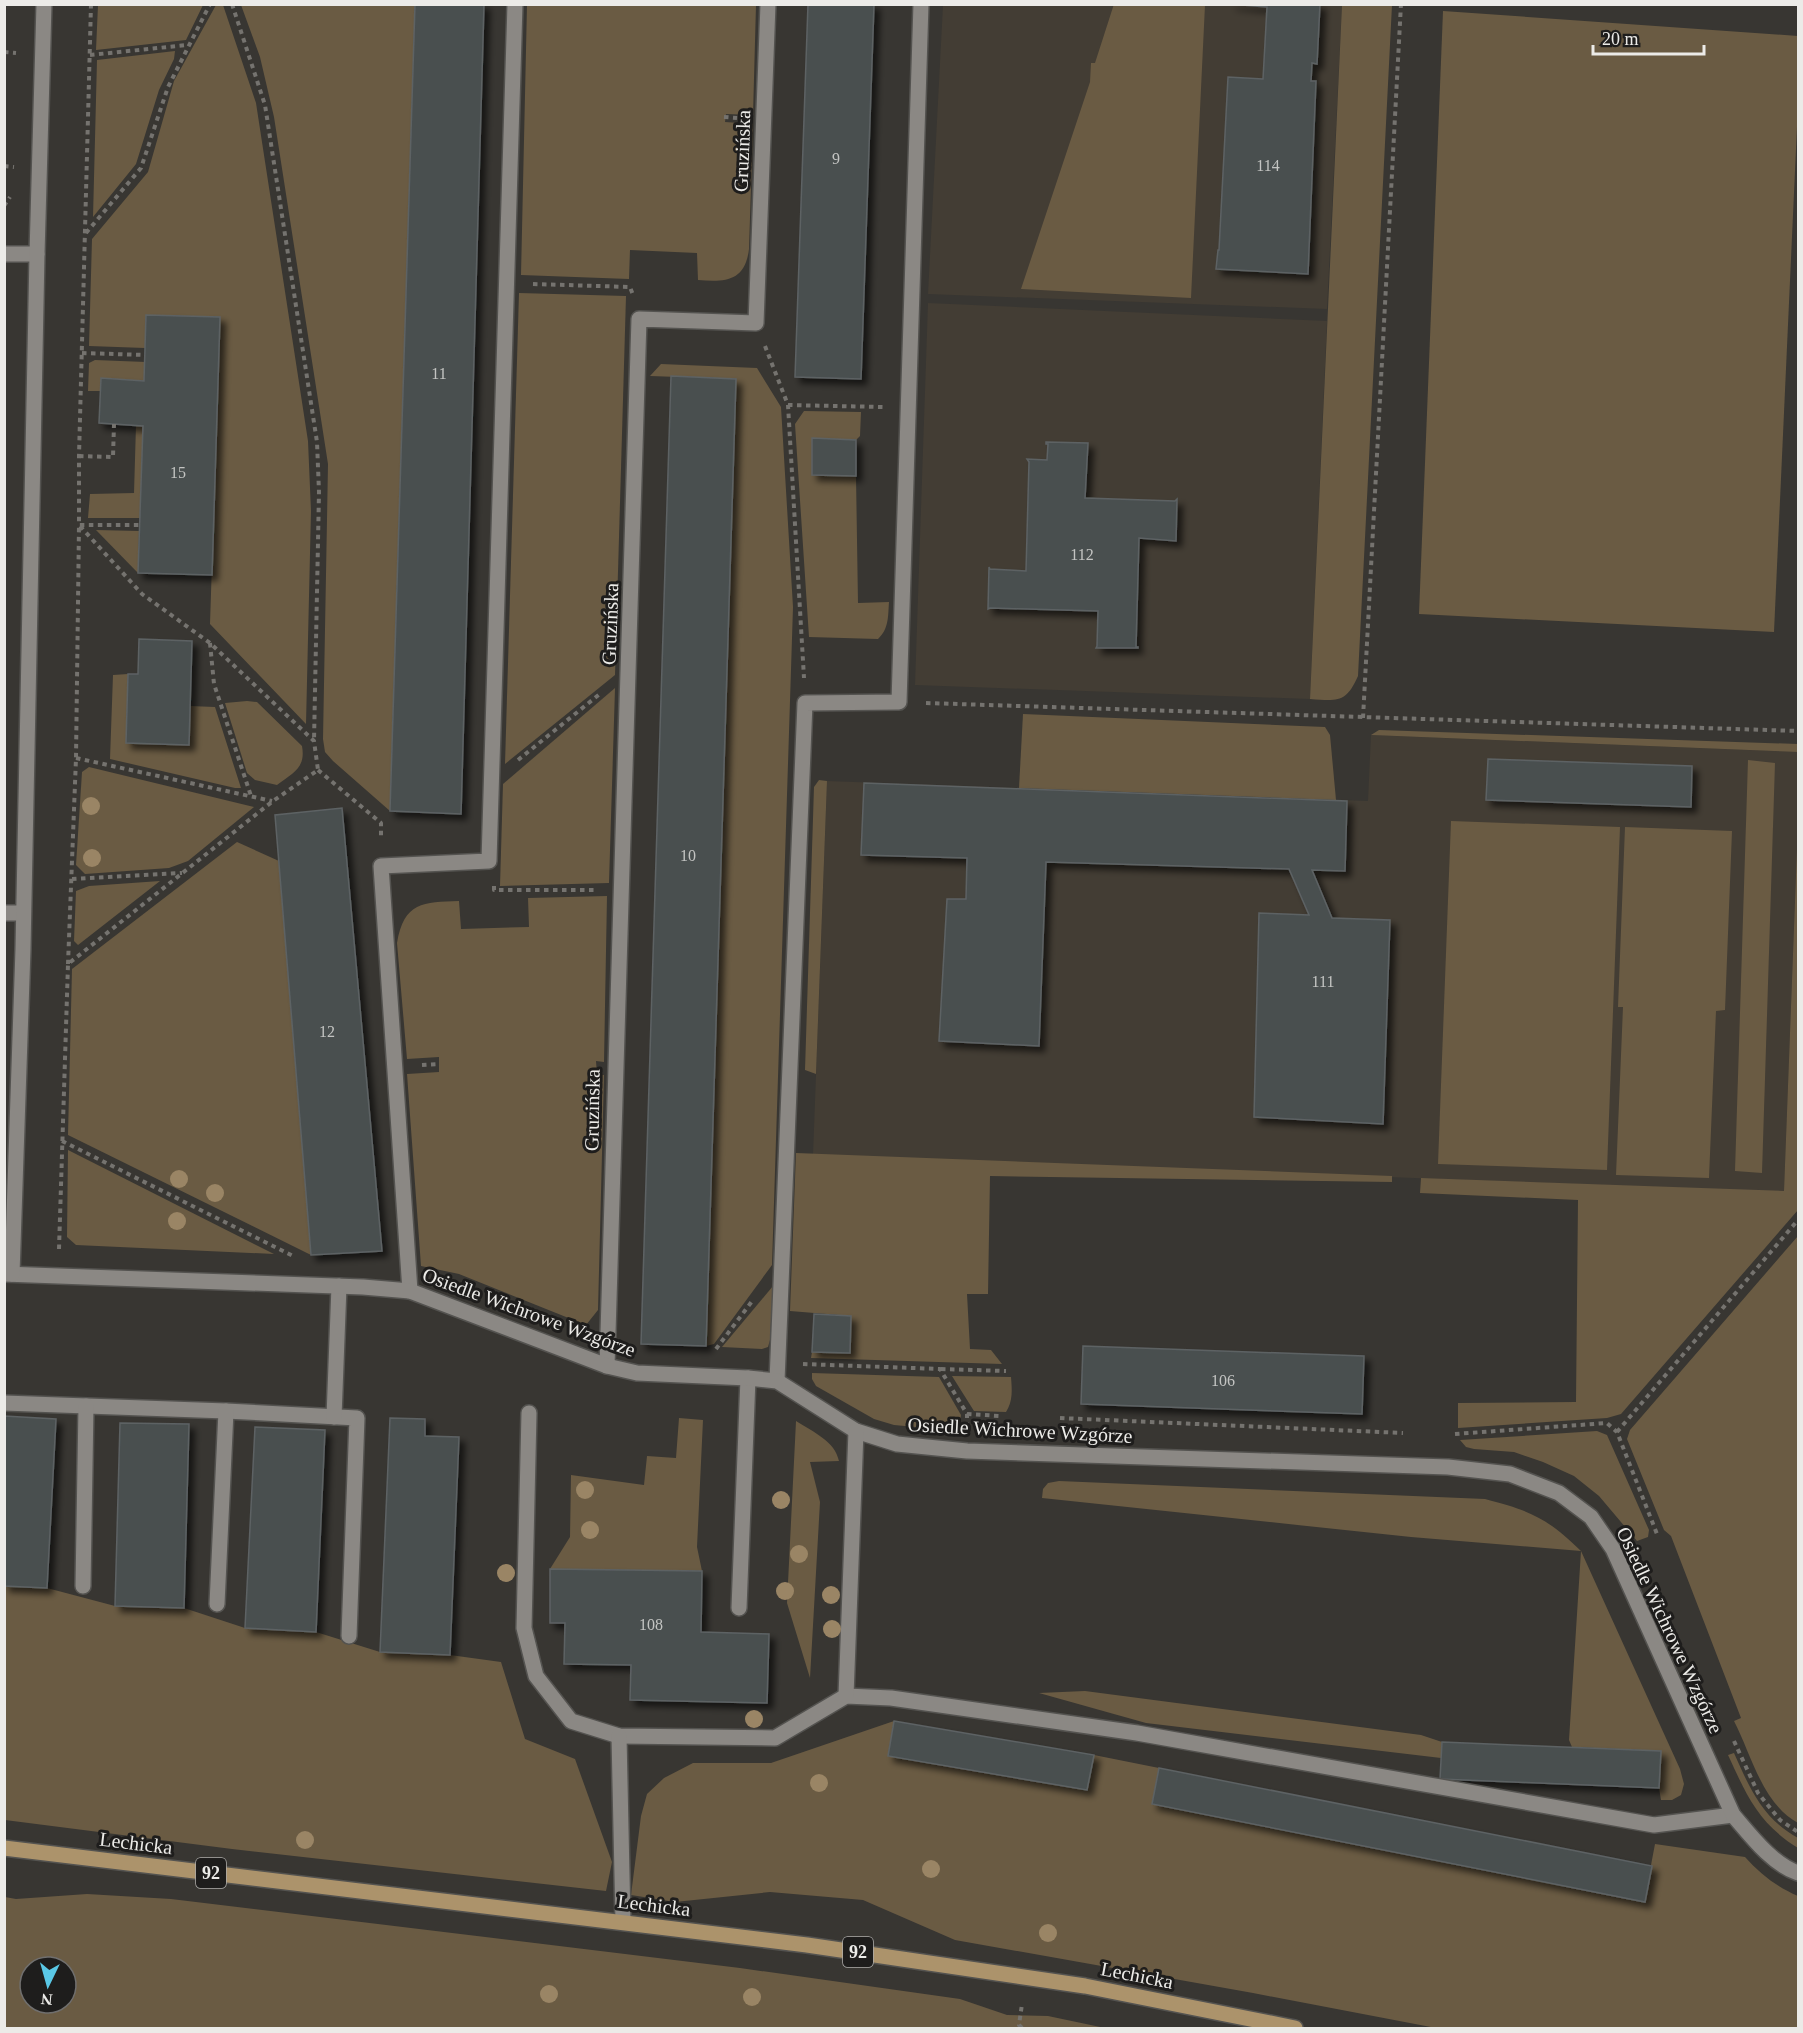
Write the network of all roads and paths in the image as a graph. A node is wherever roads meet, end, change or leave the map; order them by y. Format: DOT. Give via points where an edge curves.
graph roads {
  1 [pos="45,4"];
  2 [pos="91,4"];
  3 [pos="210,4"];
  4 [pos="232,4"];
  5 [pos="515,4"];
  6 [pos="768,4"];
  7 [pos="921,4"];
  8 [pos="1401,4"];
  9 [pos="188,45"];
  10 [pos="4,52"];
  11 [pos="17,53"];
  12 [pos="90,56"];
  13 [pos="4,166"];
  14 [pos="15,167"];
  15 [pos="86,234"];
  16 [pos="4,254"];
  17 [pos="37,254"];
  18 [pos="506,283"];
  19 [pos="639,319"];
  20 [pos="756,323"];
  21 [pos="82,354"];
  22 [pos="145,355"];
  23 [pos="788,405"];
  24 [pos="908,407"];
  25 [pos="114,424"];
  26 [pos="79,456"];
  27 [pos="79,525"];
  28 [pos="139,525"];
  29 [pos="210,643"];
  30 [pos="630,670"];
  31 [pos="899,702"];
  32 [pos="805,703"];
  33 [pos="1363,718"];
  34 [pos="1798,731"];
  35 [pos="314,741"];
  36 [pos="76,758"];
  37 [pos="318,770"];
  38 [pos="491,782"];
  39 [pos="251,797"];
  40 [pos="273,801"];
  41 [pos="489,861"];
  42 [pos="381,866"];
  43 [pos="183,873"];
  44 [pos="72,879"];
  45 [pos="622,890"];
  46 [pos="4,913"];
  47 [pos="23,914"];
  48 [pos="68,964"];
  49 [pos="62,1141"];
  50 [pos="1798,1220"];
  51 [pos="59,1252"];
  52 [pos="297,1258"];
  53 [pos="8,1274"];
  54 [pos="339,1286"];
  55 [pos="410,1291"];
  56 [pos="754,1298"];
  57 [pos="712,1354"];
  58 [pos="802,1364"];
  59 [pos="607,1366"];
  60 [pos="940,1369"];
  61 [pos="1006,1371"];
  62 [pos="748,1378"];
  63 [pos="777,1381"];
  64 [pos="4,1403"];
  65 [pos="86,1406"];
  66 [pos="226,1411"];
  67 [pos="529,1413"];
  68 [pos="1000,1416"];
  69 [pos="334,1417"];
  70 [pos="1060,1418"];
  71 [pos="856,1431"];
  72 [pos="1617,1432"];
  73 [pos="1403,1433"];
  74 [pos="1455,1434"];
  75 [pos="1657,1534"];
  76 [pos="83,1586"];
  77 [pos="217,1604"];
  78 [pos="739,1608"];
  79 [pos="349,1636"];
  80 [pos="846,1696"];
  81 [pos="619,1736"];
  82 [pos="1734,1741"];
  83 [pos="1733,1815"];
  84 [pos="1798,1832"];
  85 [pos="4,1848"];
  86 [pos="1798,1873"];
  87 [pos="623,1922"];
  88 [pos="1295,2028"];
  1 -- 17 [label="street, Osiedle Wichrowe Wzgórze"];
  2 -- 12 [label="path"];
  3 -- 9 [label="path"];
  4 -- 35 [label="path" via="265,105 317,442"];
  5 -- 18 [label="street"];
  6 -- 20 [label="street, Gruzińska"];
  7 -- 24 [label="street"];
  8 -- 33 [label="path"];
  9 -- 12 [label="path"];
  9 -- 15 [label="path" via="168,87 141,168"];
  10 -- 11 [label="path"];
  12 -- 15 [label="path"];
  13 -- 14 [label="path"];
  15 -- 21 [label="path"];
  16 -- 17 [label="street"];
  17 -- 47 [label="street, Osiedle Wichrowe Wzgórze"];
  18 -- 19 [label="path" via="630,287"];
  18 -- 38 [label="street"];
  19 -- 20 [label="street"];
  19 -- 30 [label="street, Gruzińska"];
  20 -- 23 [label="path"];
  21 -- 22 [label="path"];
  21 -- 26 [label="path"];
  23 -- 24 [label="path"];
  23 -- 32 [label="path"];
  24 -- 31 [label="street"];
  25 -- 26 [label="path" via="113,457"];
  26 -- 27 [label="path"];
  27 -- 28 [label="path"];
  27 -- 29 [label="path" via="142,594"];
  27 -- 36 [label="path"];
  29 -- 35 [label="path"];
  29 -- 39 [label="path" via="214,684"];
  30 -- 38 [label="path"];
  30 -- 45 [label="street, Gruzińska"];
  31 -- 32 [label="street"];
  31 -- 33 [label="path"];
  32 -- 63 [label="street"];
  33 -- 34 [label="path"];
  35 -- 37 [label="path"];
  36 -- 39 [label="path"];
  36 -- 44 [label="path"];
  37 -- 40 [label="path"];
  37 -- 42 [label="path" via="381,823"];
  38 -- 41 [label="street"];
  39 -- 40 [label="path"];
  40 -- 43 [label="path"];
  41 -- 42 [label="street"];
  41 -- 45 [label="path" via="494,890"];
  42 -- 55 [label="street"];
  43 -- 44 [label="path"];
  43 -- 48 [label="path"];
  44 -- 48 [label="path"];
  45 -- 59 [label="street, Gruzińska"];
  46 -- 47 [label="street"];
  47 -- 53 [label="street, Osiedle Wichrowe Wzgórze"];
  48 -- 49 [label="path"];
  49 -- 51 [label="path"];
  49 -- 52 [label="path"];
  50 -- 72 [label="path"];
  53 -- 54 [label="street, Osiedle Wichrowe Wzgórze"];
  54 -- 55 [label="street, Osiedle Wichrowe Wzgórze"];
  54 -- 69 [label="street"];
  55 -- 59 [label="street, Osiedle Wichrowe Wzgórze"];
  56 -- 57 [label="path"];
  58 -- 60 [label="path"];
  59 -- 62 [label="street, Osiedle Wichrowe Wzgórze" via="637,1373"];
  60 -- 61 [label="path"];
  60 -- 68 [label="path" via="967,1414"];
  62 -- 63 [label="street, Osiedle Wichrowe Wzgórze"];
  62 -- 78 [label="street"];
  63 -- 71 [label="street, Osiedle Wichrowe Wzgórze"];
  64 -- 65 [label="street"];
  65 -- 66 [label="street"];
  65 -- 76 [label="street"];
  66 -- 69 [label="street"];
  66 -- 77 [label="street"];
  67 -- 81 [label="street" via="524,1628 536,1676 571,1721"];
  69 -- 79 [label="street" via="357,1418"];
  70 -- 73 [label="path"];
  71 -- 80 [label="street"];
  71 -- 83 [label="street, Osiedle Wichrowe Wzgórze" via="897,1444 967,1451 1448,1467 1510,1474 1559,1493 1591,1517 1613,1549"];
  72 -- 74 [label="path" via="1606,1423"];
  72 -- 75 [label="path"];
  80 -- 81 [label="street" via="775,1738"];
  80 -- 83 [label="street" via="891,1698 1137,1733 1654,1825"];
  81 -- 87 [label="street"];
  82 -- 84 [label="path" via="1758,1793 1780,1820"];
  83 -- 86 [label="street, Osiedle Wichrowe Wzgórze" via="1761,1847"];
  85 -- 87 [label="main road, Lechicka / 92"];
  87 -- 88 [label="main road, Lechicka / 92" via="1085,1986"];
}
